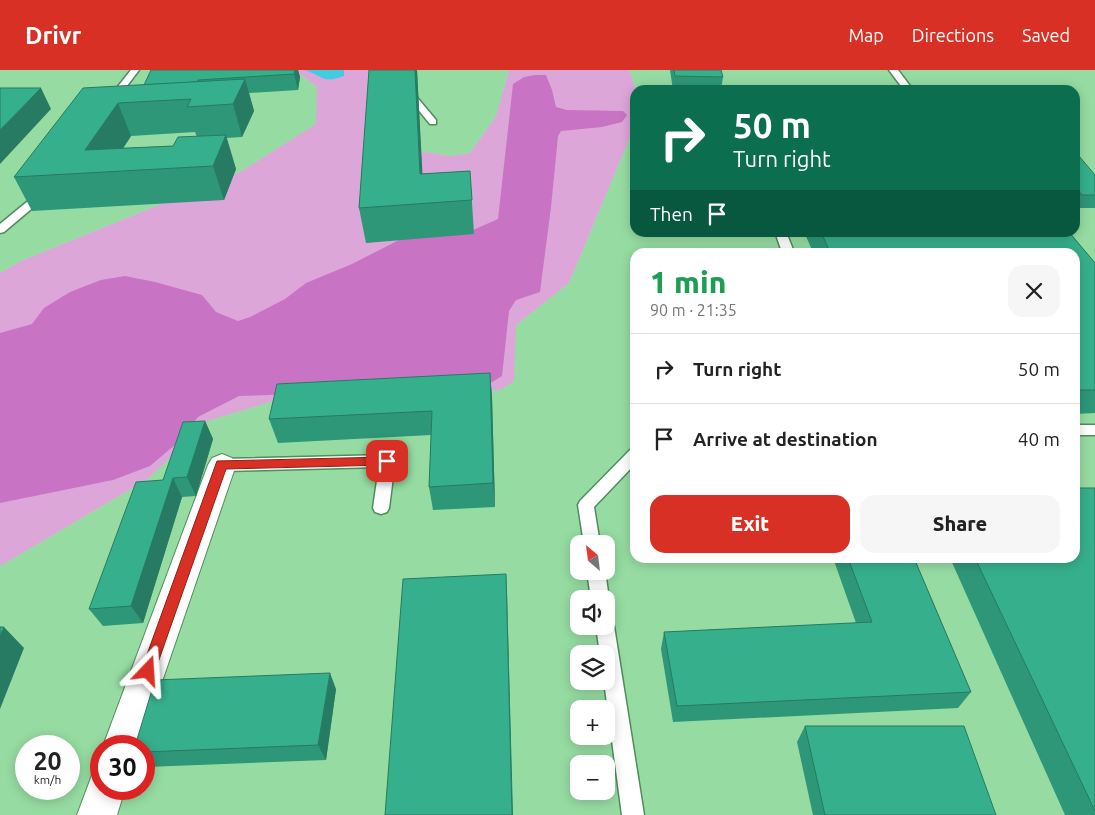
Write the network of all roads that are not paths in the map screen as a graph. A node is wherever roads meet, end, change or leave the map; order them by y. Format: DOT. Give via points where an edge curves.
graph roads {
  1 [pos="135,70"];
  2 [pos="397,70"];
  3 [pos="893,70"];
  4 [pos="905,85"];
  5 [pos="102,113"];
  6 [pos="433,122"];
  7 [pos="50,180"];
  8 [pos="0,230"];
  9 [pos="1080,430"];
  10 [pos="1095,430"];
  11 [pos="630,459"];
  12 [pos="222,464"];
  13 [pos="381,508"];
  14 [pos="591,535"];
  15 [pos="606,635"];
  16 [pos="125,735"];
  17 [pos="102,800"];
  18 [pos="97,815"];
  19 [pos="633,815"];
  1 -- 5 [label="lane"];
  2 -- 6 [label="lane" via="401,84"];
  3 -- 4 [label="lane"];
  7 -- 8 [label="lane" via="32,203"];
  9 -- 10 [label="lane"];
  11 -- 14 [label="lane" via="586,506"];
  12 -- 13 [label="lane" via="387,461"];
  12 -- 16 [label="street"];
  15 -- 19 [label="lane"];
  17 -- 18 [label="street"];
}
